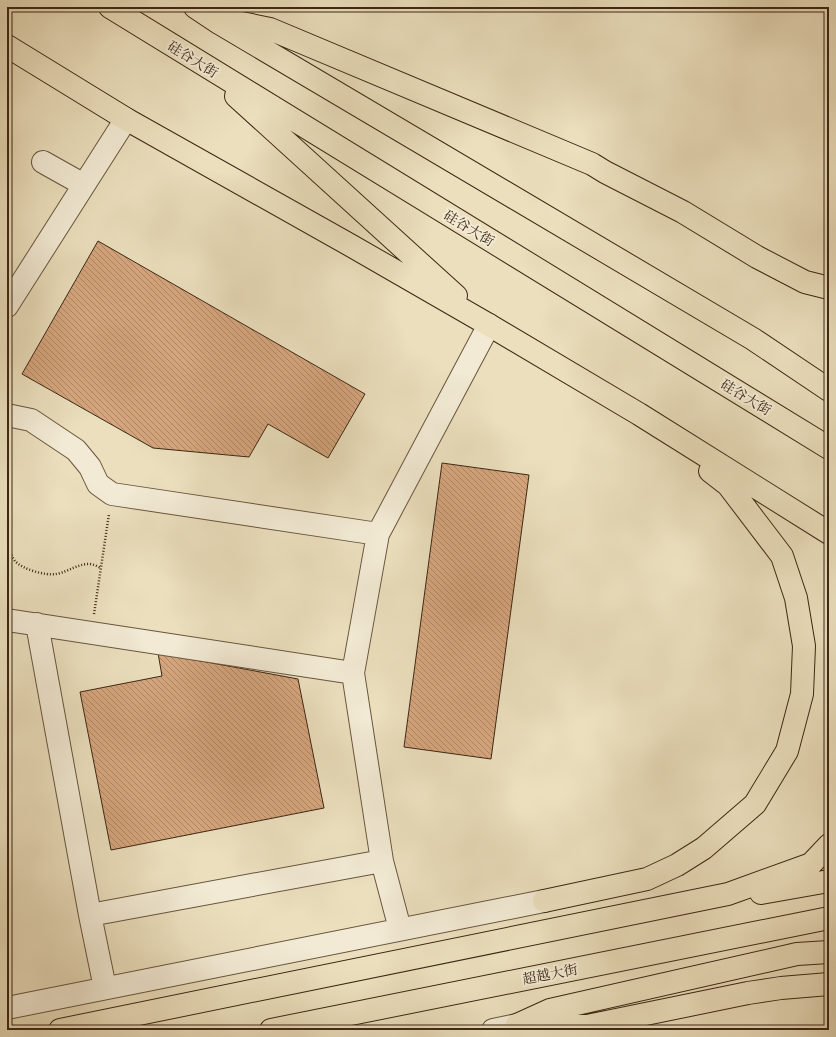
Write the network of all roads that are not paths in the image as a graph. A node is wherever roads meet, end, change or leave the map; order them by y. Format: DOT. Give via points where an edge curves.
graph roads {
  1 [pos="110,7"];
  2 [pos="203,12"];
  3 [pos="7,46"];
  4 [pos="196,61"];
  5 [pos="126,118"];
  6 [pos="43,162"];
  7 [pos="84,185"];
  8 [pos="805,282"];
  9 [pos="829,288"];
  10 [pos="829,302"];
  11 [pos="7,306"];
  12 [pos="489,325"];
  13 [pos="829,390"];
  14 [pos="639,414"];
  15 [pos="7,415"];
  16 [pos="829,448"];
  17 [pos="829,533"];
  18 [pos="378,534"];
  19 [pos="7,620"];
  20 [pos="37,624"];
  21 [pos="354,673"];
  22 [pos="829,845"];
  23 [pos="382,861"];
  24 [pos="826,881"];
  25 [pos="728,894"];
  26 [pos="544,901"];
  27 [pos="90,915"];
  28 [pos="829,918"];
  29 [pos="400,929"];
  30 [pos="829,952"];
  31 [pos="829,984"];
  32 [pos="105,988"];
  33 [pos="7,1008"];
  34 [pos="517,1025"];
  35 [pos="60,1030"];
  36 [pos="271,1030"];
  37 [pos="493,1030"];
  1 -- 4 [label="main road, 硅谷大街"];
  2 -- 8 [label="main road" via="270,30 592,164 683,212"];
  2 -- 13 [label="main road" via="753,339"];
  3 -- 5 [label="main road"];
  4 -- 12 [label="main road"];
  4 -- 16 [label="main road, 硅谷大街"];
  5 -- 7 [label="street"];
  5 -- 12 [label="main road"];
  6 -- 7 [label="street"];
  7 -- 11 [label="street"];
  8 -- 9 [label="main road"];
  8 -- 10 [label="main road" via="820,298"];
  12 -- 14 [label="main road"];
  12 -- 18 [label="street"];
  14 -- 17 [label="main road"];
  14 -- 26 [label="main road" via="728,485 782,556 796,598 804,646 802,694 786,751 755,804 704,848 677,865 647,878"];
  15 -- 18 [label="street" via="30,420 76,450 90,467 98,484 112,494"];
  18 -- 21 [label="street"];
  19 -- 20 [label="street"];
  20 -- 21 [label="street"];
  20 -- 27 [label="street"];
  21 -- 23 [label="street"];
  22 -- 25 [label="main road" via="812,864"];
  23 -- 27 [label="street"];
  23 -- 29 [label="street"];
  24 -- 25 [label="main road" via="759,894"];
  25 -- 35 [label="main road"];
  26 -- 29 [label="street"];
  27 -- 32 [label="street"];
  28 -- 36 [label="main road, 超越大街"];
  29 -- 32 [label="street"];
  30 -- 34 [label="main road" via="797,954 550,1010"];
  31 -- 34 [label="main road" via="748,993 587,1026"];
  32 -- 33 [label="street"];
  34 -- 37 [label="street"];
}
